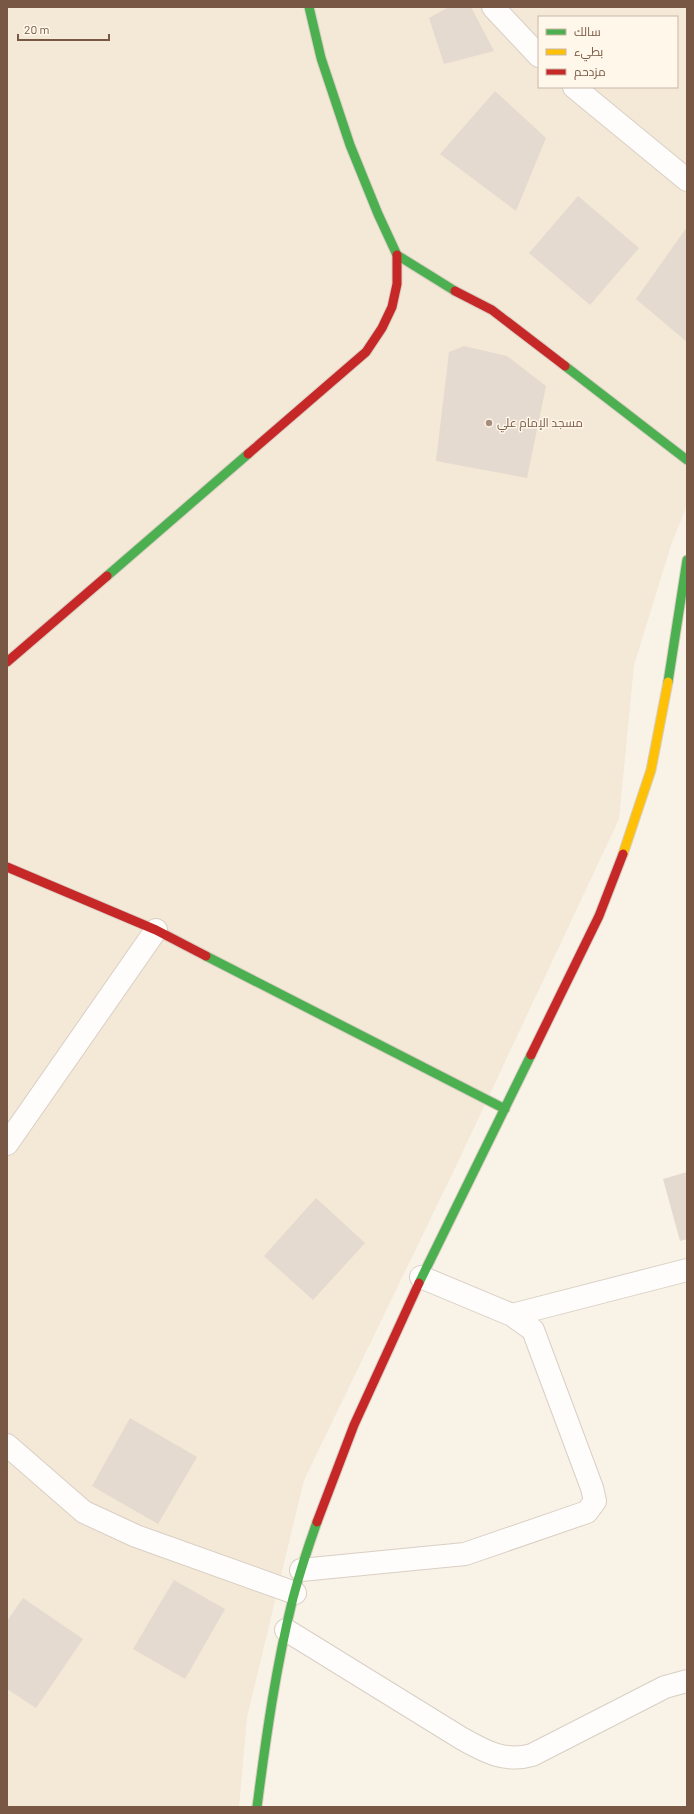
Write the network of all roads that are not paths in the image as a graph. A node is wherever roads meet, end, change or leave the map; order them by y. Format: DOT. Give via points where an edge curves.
graph roads {
  1 [pos="309,7"];
  2 [pos="493,7"];
  3 [pos="538,55"];
  4 [pos="575,88"];
  5 [pos="687,180"];
  6 [pos="397,256"];
  7 [pos="687,460"];
  8 [pos="687,560"];
  9 [pos="7,662"];
  10 [pos="7,867"];
  11 [pos="156,930"];
  12 [pos="505,1109"];
  13 [pos="7,1144"];
  14 [pos="687,1270"];
  15 [pos="421,1277"];
  16 [pos="512,1315"];
  17 [pos="7,1445"];
  18 [pos="301,1570"];
  19 [pos="295,1593"];
  20 [pos="286,1630"];
  21 [pos="687,1681"];
  22 [pos="257,1807"];
  1 -- 6 [label="street" via="321,58 350,146"];
  2 -- 3 [label="street"];
  4 -- 5 [label="street"];
  6 -- 7 [label="street" via="492,310"];
  6 -- 9 [label="street" via="398,279 395,299 381,330 366,352"];
  8 -- 12 [label="street" via="651,770 629,838 599,916"];
  10 -- 11 [label="street"];
  11 -- 12 [label="street"];
  11 -- 13 [label="street"];
  12 -- 15 [label="street"];
  14 -- 16 [label="street"];
  15 -- 16 [label="street"];
  15 -- 18 [label="street" via="355,1421"];
  16 -- 18 [label="street" via="533,1330 592,1488 595,1501 587,1512 465,1554"];
  17 -- 19 [label="street" via="84,1512 136,1536"];
  18 -- 19 [label="street"];
  19 -- 20 [label="street"];
  20 -- 21 [label="street" via="461,1738 485,1752 501,1757 520,1759 532,1756 665,1687"];
  20 -- 22 [label="street" via="262,1763"];
}
